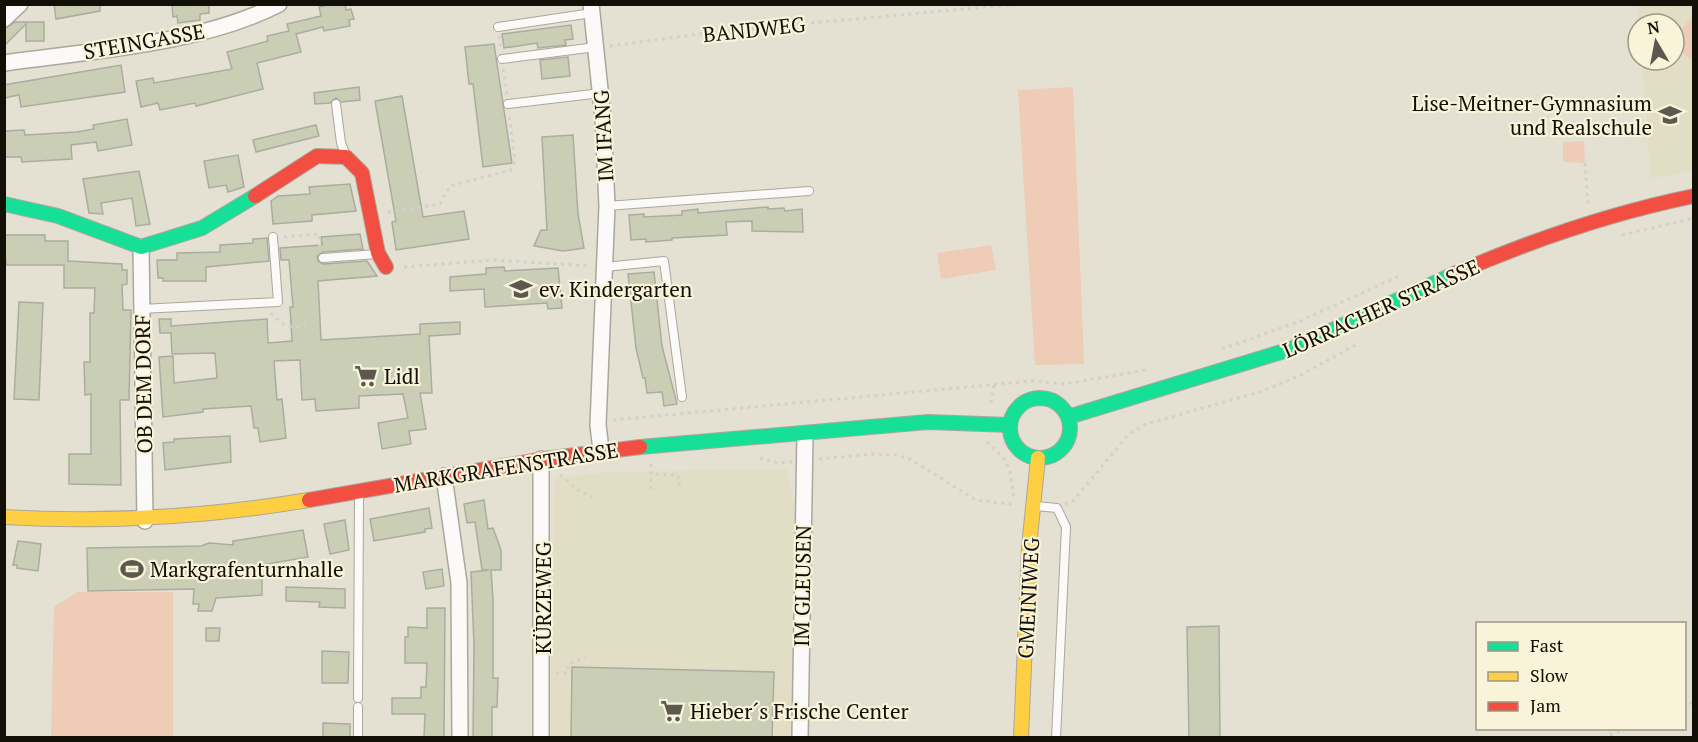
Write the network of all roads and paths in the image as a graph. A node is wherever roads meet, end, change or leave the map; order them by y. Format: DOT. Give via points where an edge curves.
graph roads {
  1 [pos="20,4"];
  2 [pos="279,4"];
  3 [pos="1020,4"];
  4 [pos="592,9"];
  5 [pos="4,19"];
  6 [pos="498,27"];
  7 [pos="596,47"];
  8 [pos="502,59"];
  9 [pos="4,63"];
  10 [pos="601,93"];
  11 [pos="336,104"];
  12 [pos="508,104"];
  13 [pos="346,157"];
  14 [pos="1585,163"];
  15 [pos="808,191"];
  16 [pos="1694,196"];
  17 [pos="1597,203"];
  18 [pos="4,204"];
  19 [pos="607,206"];
  20 [pos="1588,206"];
  21 [pos="1580,208"];
  22 [pos="371,214"];
  23 [pos="1694,218"];
  24 [pos="273,237"];
  25 [pos="1613,237"];
  26 [pos="141,247"];
  27 [pos="378,253"];
  28 [pos="323,258"];
  29 [pos="386,267"];
  30 [pos="605,267"];
  31 [pos="1406,273"];
  32 [pos="269,302"];
  33 [pos="141,309"];
  34 [pos="310,322"];
  35 [pos="1364,340"];
  36 [pos="1220,350"];
  37 [pos="1154,368"];
  38 [pos="994,385"];
  39 [pos="682,397"];
  40 [pos="1068,417"];
  41 [pos="988,422"];
  42 [pos="598,425"];
  43 [pos="1010,425"];
  44 [pos="805,434"];
  45 [pos="601,450"];
  46 [pos="757,457"];
  47 [pos="1038,458"];
  48 [pos="541,459"];
  49 [pos="804,461"];
  50 [pos="663,464"];
  51 [pos="556,472"];
  52 [pos="651,474"];
  53 [pos="444,476"];
  54 [pos="651,489"];
  55 [pos="359,490"];
  56 [pos="680,490"];
  57 [pos="592,497"];
  58 [pos="1073,501"];
  59 [pos="1014,504"];
  60 [pos="1034,506"];
  61 [pos="1015,512"];
  62 [pos="4,517"];
  63 [pos="145,521"];
  64 [pos="586,658"];
  65 [pos="542,673"];
  66 [pos="358,698"];
  67 [pos="358,707"];
  68 [pos="1623,730"];
  69 [pos="358,738"];
  70 [pos="460,738"];
  71 [pos="542,738"];
  72 [pos="800,738"];
  73 [pos="1022,738"];
  74 [pos="1056,738"];
  75 [pos="1603,738"];
  1 -- 5 [label="street"];
  2 -- 9 [label="street, STEINGASSE" via="249,20 160,40"];
  3 -- 7 [label="path, BANDWEG" via="713,32"];
  4 -- 6 [label="lane"];
  4 -- 7 [label="street, IM IFANG"];
  6 -- 8 [label="path"];
  7 -- 8 [label="lane"];
  7 -- 10 [label="street, IM IFANG"];
  8 -- 12 [label="path"];
  10 -- 12 [label="lane"];
  10 -- 19 [label="street, IM IFANG"];
  11 -- 13 [label="lane"];
  12 -- 22 [label="path" via="515,161 511,170 450,186 440,204"];
  13 -- 22 [label="main road" via="362,173"];
  13 -- 26 [label="main road" via="317,156 222,218 181,236"];
  14 -- 20 [label="path"];
  15 -- 19 [label="lane"];
  16 -- 40 [label="main road, LÖRRACHER STRASSE" via="1620,213 1539,240 1269,357 1137,393"];
  17 -- 20 [label="path"];
  18 -- 26 [label="main road" via="58,216"];
  19 -- 30 [label="street, IM IFANG"];
  20 -- 21 [label="path"];
  22 -- 27 [label="main road"];
  23 -- 25 [label="path"];
  24 -- 28 [label="path" via="319,234"];
  24 -- 32 [label="lane" via="278,302"];
  26 -- 33 [label="street, OB DEM DORF"];
  27 -- 28 [label="lane"];
  27 -- 29 [label="main road"];
  29 -- 30 [label="path" via="503,260"];
  30 -- 39 [label="lane" via="664,261"];
  30 -- 42 [label="street, IM IFANG"];
  31 -- 36 [label="path" via="1299,322"];
  32 -- 33 [label="lane"];
  32 -- 34 [label="path" via="272,314 287,326 303,327"];
  33 -- 63 [label="street, OB DEM DORF"];
  35 -- 58 [label="path" via="1301,375 1260,392 1146,424 1129,434"];
  37 -- 38 [label="path" via="1065,384 1032,381"];
  38 -- 41 [label="path"];
  38 -- 42 [label="path" via="612,420"];
  40 -- 43 [label="main road" via="1064,409 1049,399 1031,399 1017,408"];
  40 -- 47 [label="main road" via="1070,432 1064,446 1052,455"];
  41 -- 43 [label="main road, MARKGRAFENSTRASSE"];
  41 -- 44 [label="main road, MARKGRAFENSTRASSE" via="943,421"];
  41 -- 59 [label="path" via="987,442 1005,460"];
  42 -- 45 [label="street, IM IFANG"];
  43 -- 47 [label="main road" via="1014,443 1028,456"];
  44 -- 45 [label="main road, MARKGRAFENSTRASSE"];
  44 -- 49 [label="street, IM GLEUSEN"];
  45 -- 48 [label="main road, MARKGRAFENSTRASSE"];
  46 -- 49 [label="path" via="778,463"];
  47 -- 60 [label="main road, GMEINIWEG"];
  48 -- 53 [label="main road, MARKGRAFENSTRASSE"];
  48 -- 65 [label="street, KÜRZEWEG"];
  49 -- 59 [label="path" via="896,455 912,460 976,500"];
  49 -- 72 [label="street, IM GLEUSEN"];
  50 -- 52 [label="path" via="651,465"];
  51 -- 57 [label="path"];
  52 -- 54 [label="path"];
  52 -- 56 [label="path" via="678,475"];
  53 -- 55 [label="main road, MARKGRAFENSTRASSE"];
  53 -- 70 [label="street" via="459,583"];
  55 -- 63 [label="main road, MARKGRAFENSTRASSE" via="246,510"];
  55 -- 66 [label="lane"];
  59 -- 60 [label="path"];
  59 -- 61 [label="path"];
  60 -- 73 [label="main road, GMEINIWEG"];
  60 -- 74 [label="lane" via="1057,508 1066,527"];
  62 -- 63 [label="main road, MARKGRAFENSTRASSE" via="68,522"];
  64 -- 65 [label="path" via="568,664 567,673"];
  65 -- 71 [label="street, KÜRZEWEG"];
  67 -- 69 [label="lane"];
  68 -- 75 [label="path"];
}
